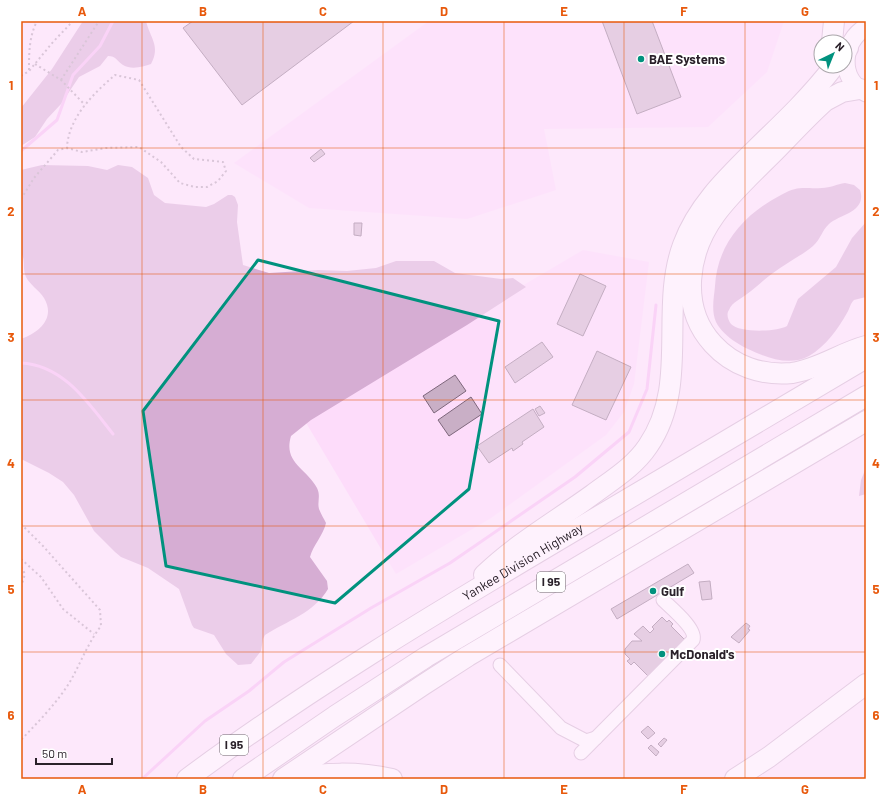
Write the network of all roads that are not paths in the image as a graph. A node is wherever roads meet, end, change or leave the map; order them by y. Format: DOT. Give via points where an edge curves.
graph roads {
  1 [pos="834,21"];
  2 [pos="866,28"];
  3 [pos="838,34"];
  4 [pos="853,37"];
  5 [pos="821,74"];
  6 [pos="827,74"];
  7 [pos="849,74"];
  8 [pos="863,91"];
  9 [pos="809,96"];
  10 [pos="866,346"];
  11 [pos="866,358"];
  12 [pos="866,396"];
  13 [pos="866,421"];
  14 [pos="462,597"];
  15 [pos="663,600"];
  16 [pos="500,665"];
  17 [pos="866,684"];
  18 [pos="596,738"];
  19 [pos="580,753"];
  20 [pos="187,779"];
  21 [pos="243,779"];
  22 [pos="284,779"];
  23 [pos="392,779"];
  24 [pos="735,779"];
  1 -- 3 [label="highway"];
  2 -- 4 [label="main road"];
  5 -- 9 [label="highway"];
  6 -- 9 [label="highway"];
  7 -- 8 [label="main road" via="853,82"];
  8 -- 10 [label="highway" via="840,93 825,101 728,200 711,221 699,246 692,268 691,286 696,314 707,337 728,358 747,367 772,373 797,372 819,366 849,351"];
  9 -- 14 [label="highway" via="716,190 698,213 687,236 678,261 675,281 669,398 661,423 647,448 619,475 505,555"];
  11 -- 14 [label="highway, Yankee Division Highway / I 95"];
  12 -- 21 [label="highway, I 95" via="445,645 340,712"];
  13 -- 22 [label="highway" via="462,660"];
  14 -- 20 [label="highway, Yankee Division Highway / I 95" via="312,691"];
  15 -- 18 [label="lane" via="691,629 693,640"];
  16 -- 18 [label="lane" via="565,731 586,741"];
  17 -- 24 [label="highway" via="766,760"];
  18 -- 19 [label="lane"];
  22 -- 23 [label="highway" via="344,772"];
}
